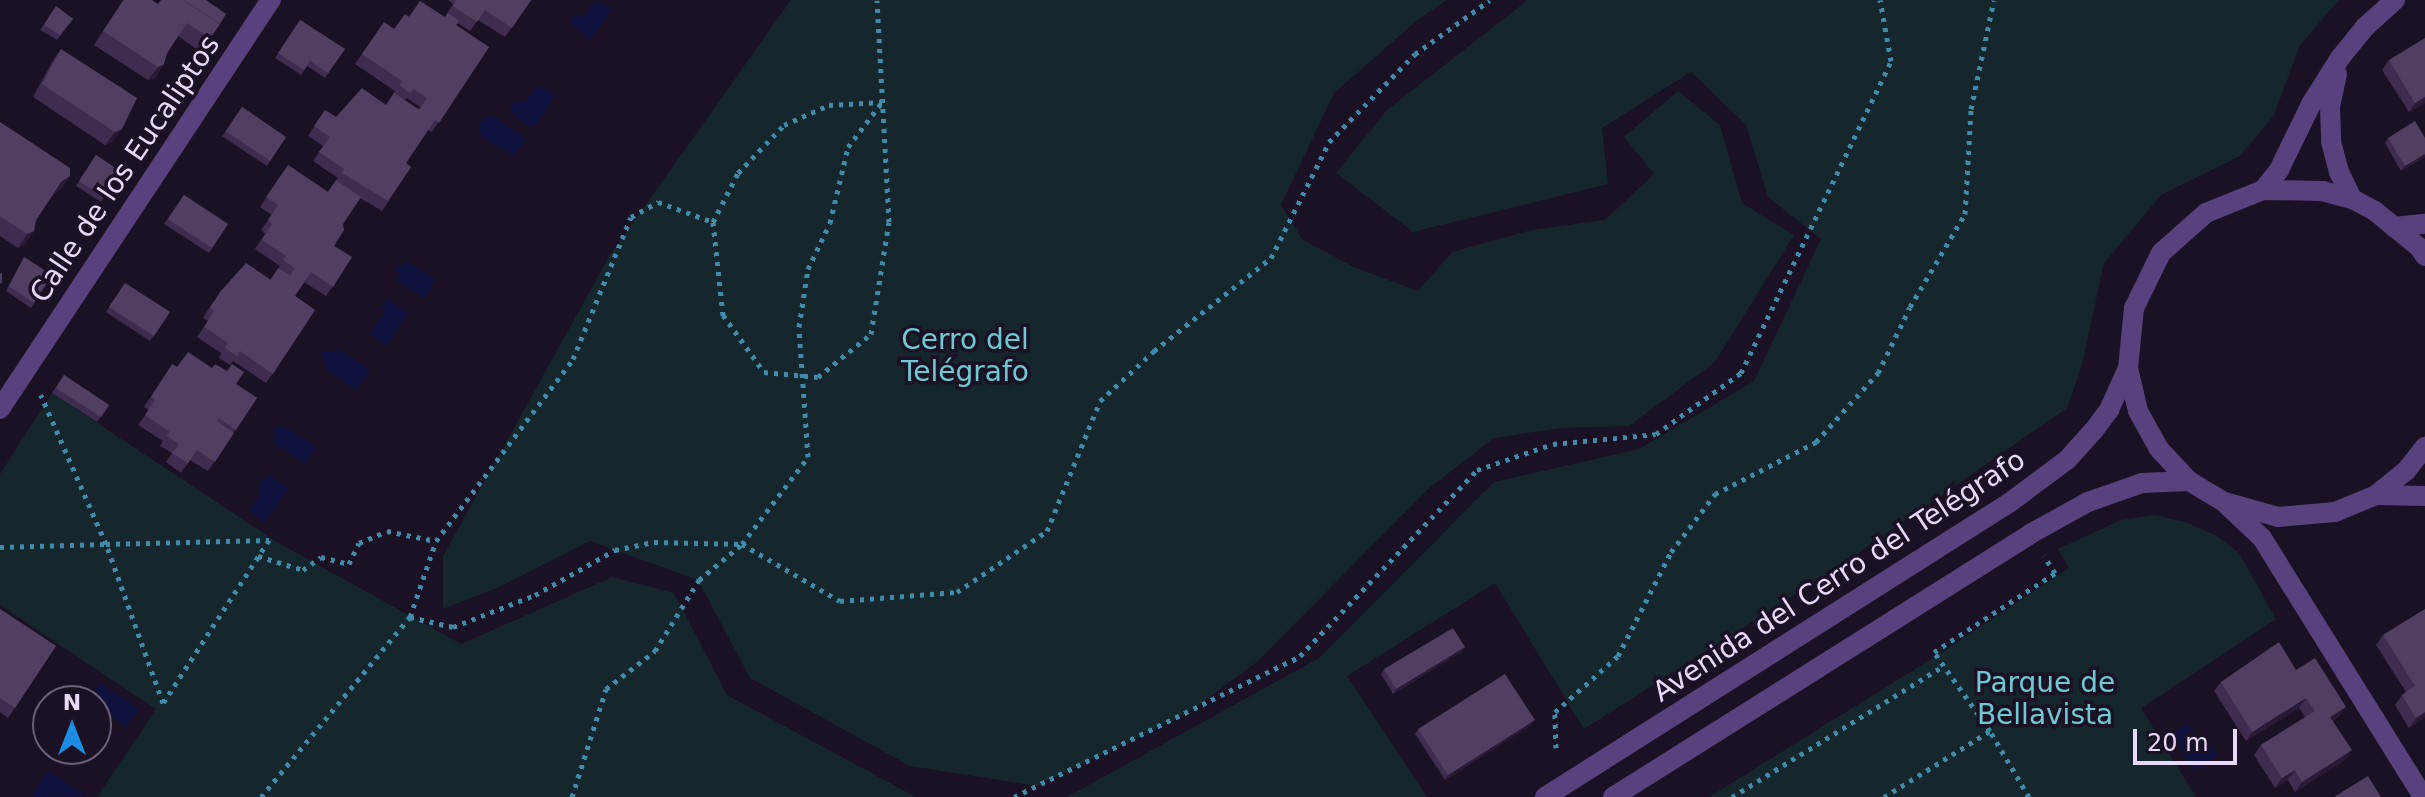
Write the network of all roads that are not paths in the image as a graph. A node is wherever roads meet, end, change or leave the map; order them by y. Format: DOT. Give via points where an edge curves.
graph roads {
  1 [pos="271,0"];
  2 [pos="2395,0"];
  3 [pos="2340,58"];
  4 [pos="2263,190"];
  5 [pos="2352,199"];
  6 [pos="2425,224"];
  7 [pos="2394,227"];
  8 [pos="2425,256"];
  9 [pos="2128,368"];
  10 [pos="0,409"];
  11 [pos="2425,447"];
  12 [pos="2189,481"];
  13 [pos="2376,495"];
  14 [pos="2425,496"];
  15 [pos="2224,502"];
  16 [pos="1545,797"];
  17 [pos="1613,797"];
  18 [pos="2423,797"];
  1 -- 10 [label="street, Calle de los Eucaliptos"];
  2 -- 3 [label="street"];
  3 -- 4 [label="street"];
  3 -- 5 [label="street" via="2330,106 2331,142"];
  4 -- 5 [label="street" via="2323,191"];
  4 -- 9 [label="street" via="2206,213 2161,253 2134,308"];
  5 -- 7 [label="street"];
  6 -- 7 [label="street"];
  7 -- 8 [label="street"];
  9 -- 12 [label="street" via="2138,411 2159,449"];
  9 -- 16 [label="street, Avenida del Cerro del Telégrafo" via="2094,430 2067,460 2009,503"];
  11 -- 13 [label="street"];
  12 -- 15 [label="street"];
  12 -- 17 [label="street" via="2142,483 2088,502"];
  13 -- 14 [label="street"];
  13 -- 15 [label="street" via="2335,512 2278,517"];
  15 -- 18 [label="street" via="2262,538"];
}
